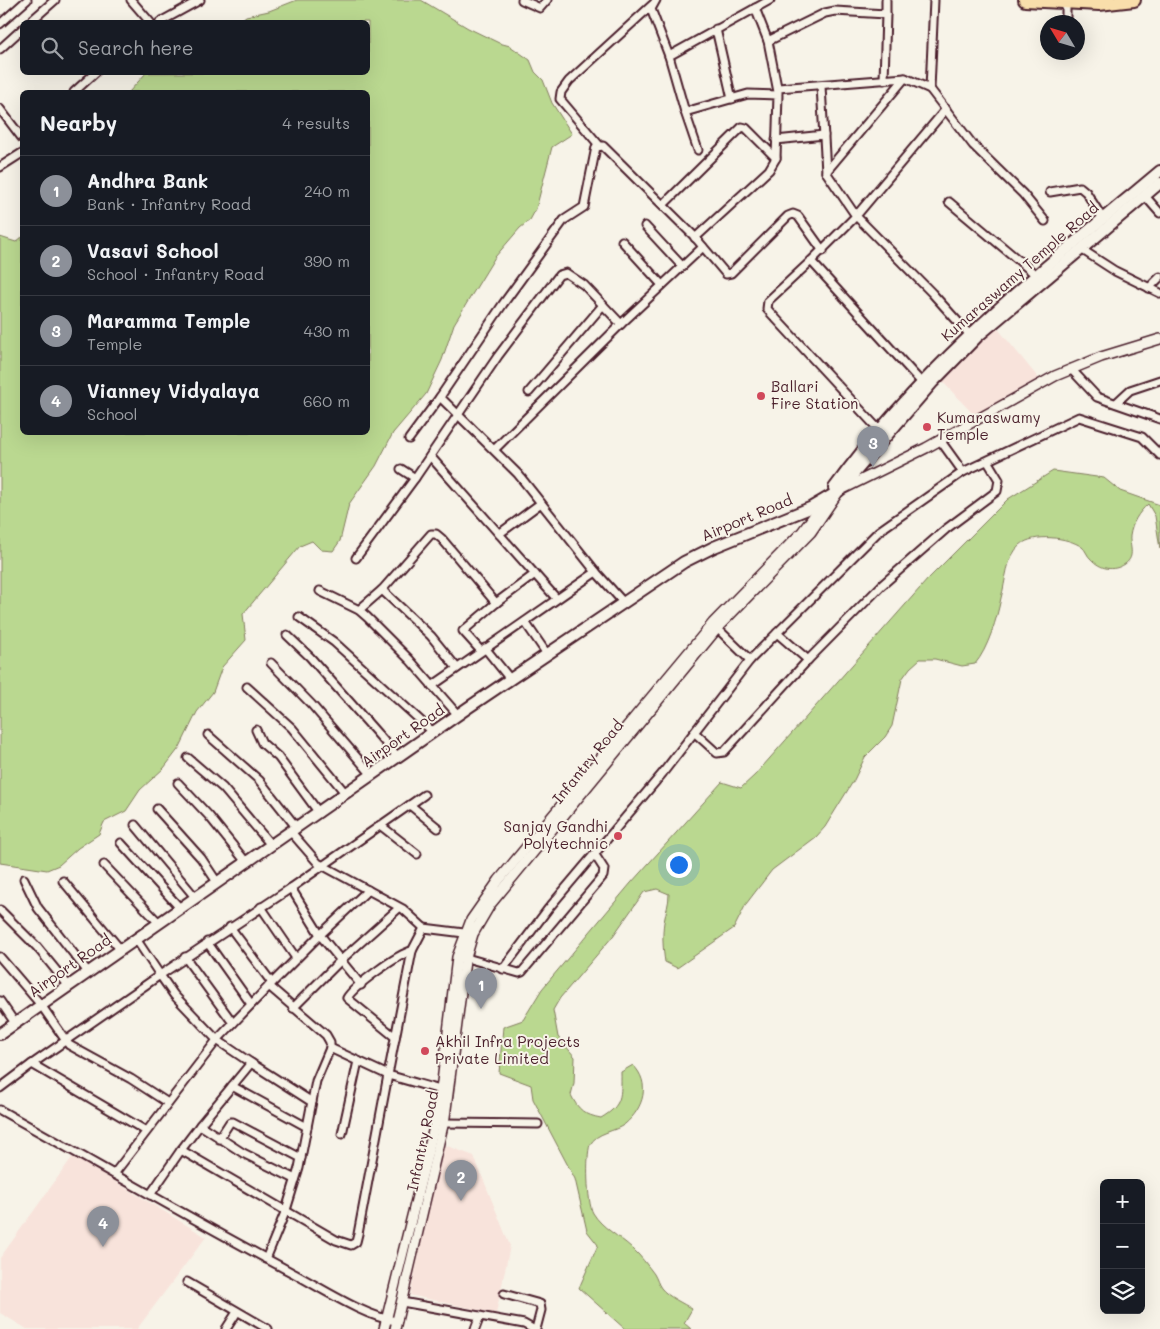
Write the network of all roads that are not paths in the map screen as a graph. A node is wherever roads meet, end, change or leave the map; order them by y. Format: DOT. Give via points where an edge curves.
graph roads {
  1 [pos="27,0"];
  2 [pos="55,0"];
  3 [pos="131,0"];
  4 [pos="200,0"];
  5 [pos="522,0"];
  6 [pos="547,0"];
  7 [pos="770,0"];
  8 [pos="886,0"];
  9 [pos="934,0"];
  10 [pos="1025,0"];
  11 [pos="1134,0"];
  12 [pos="654,3"];
  13 [pos="1066,3"];
  14 [pos="754,8"];
  15 [pos="886,14"];
  16 [pos="1066,15"];
  17 [pos="32,20"];
  18 [pos="148,20"];
  19 [pos="164,20"];
  20 [pos="0,24"];
  21 [pos="716,29"];
  22 [pos="20,31"];
  23 [pos="768,41"];
  24 [pos="0,49"];
  25 [pos="669,56"];
  26 [pos="93,75"];
  27 [pos="905,78"];
  28 [pos="884,80"];
  29 [pos="821,86"];
  30 [pos="930,89"];
  31 [pos="76,90"];
  32 [pos="778,91"];
  33 [pos="732,99"];
  34 [pos="0,109"];
  35 [pos="946,109"];
  36 [pos="685,112"];
  37 [pos="20,135"];
  38 [pos="824,135"];
  39 [pos="776,140"];
  40 [pos="599,145"];
  41 [pos="698,150"];
  42 [pos="20,153"];
  43 [pos="776,158"];
  44 [pos="0,167"];
  45 [pos="1160,171"];
  46 [pos="826,172"];
  47 [pos="1160,183"];
  48 [pos="1050,192"];
  49 [pos="1145,196"];
  50 [pos="950,202"];
  51 [pos="663,205"];
  52 [pos="1160,213"];
  53 [pos="856,216"];
  54 [pos="1103,219"];
  55 [pos="1045,221"];
  56 [pos="645,226"];
  57 [pos="695,238"];
  58 [pos="622,240"];
  59 [pos="703,247"];
  60 [pos="1081,249"];
  61 [pos="823,250"];
  62 [pos="812,261"];
  63 [pos="682,266"];
  64 [pos="1036,275"];
  65 [pos="1160,276"];
  66 [pos="662,285"];
  67 [pos="1148,288"];
  68 [pos="1160,293"];
  69 [pos="603,305"];
  70 [pos="621,324"];
  71 [pos="969,334"];
  72 [pos="1160,339"];
  73 [pos="1072,369"];
  74 [pos="1160,380"];
  75 [pos="922,383"];
  76 [pos="529,392"];
  77 [pos="440,397"];
  78 [pos="1116,403"];
  79 [pos="459,415"];
  80 [pos="1160,419"];
  81 [pos="880,431"];
  82 [pos="409,439"];
  83 [pos="940,440"];
  84 [pos="495,450"];
  85 [pos="1160,455"];
  86 [pos="430,456"];
  87 [pos="988,462"];
  88 [pos="401,469"];
  89 [pos="963,472"];
  90 [pos="415,478"];
  91 [pos="832,495"];
  92 [pos="541,503"];
  93 [pos="499,534"];
  94 [pos="356,558"];
  95 [pos="596,572"];
  96 [pos="535,574"];
  97 [pos="382,590"];
  98 [pos="320,591"];
  99 [pos="556,598"];
  100 [pos="623,602"];
  101 [pos="496,603"];
  102 [pos="359,610"];
  103 [pos="299,617"];
  104 [pos="525,622"];
  105 [pos="718,629"];
  106 [pos="777,633"];
  107 [pos="287,635"];
  108 [pos="483,650"];
  109 [pos="547,654"];
  110 [pos="750,660"];
  111 [pos="808,660"];
  112 [pos="271,663"];
  113 [pos="457,668"];
  114 [pos="510,680"];
  115 [pos="432,686"];
  116 [pos="247,687"];
  117 [pos="458,715"];
  118 [pos="256,730"];
  119 [pos="433,732"];
  120 [pos="695,733"];
  121 [pos="208,735"];
  122 [pos="398,757"];
  123 [pos="188,758"];
  124 [pos="372,775"];
  125 [pos="178,783"];
  126 [pos="346,794"];
  127 [pos="424,795"];
  128 [pos="410,805"];
  129 [pos="157,809"];
  130 [pos="318,813"];
  131 [pos="135,825"];
  132 [pos="380,825"];
  133 [pos="438,828"];
  134 [pos="294,830"];
  135 [pos="121,843"];
  136 [pos="271,845"];
  137 [pos="417,854"];
  138 [pos="596,854"];
  139 [pos="246,862"];
  140 [pos="104,865"];
  141 [pos="321,865"];
  142 [pos="24,879"];
  143 [pos="63,881"];
  144 [pos="217,882"];
  145 [pos="291,888"];
  146 [pos="368,890"];
  147 [pos="195,897"];
  148 [pos="180,907"];
  149 [pos="261,907"];
  150 [pos="399,908"];
  151 [pos="0,910"];
  152 [pos="158,922"];
  153 [pos="230,927"];
  154 [pos="424,928"];
  155 [pos="464,933"];
  156 [pos="320,935"];
  157 [pos="136,939"];
  158 [pos="207,942"];
  159 [pos="120,949"];
  160 [pos="412,951"];
  161 [pos="0,957"];
  162 [pos="186,957"];
  163 [pos="456,957"];
  164 [pos="466,957"];
  165 [pos="296,958"];
  166 [pos="340,961"];
  167 [pos="502,969"];
  168 [pos="88,972"];
  169 [pos="160,975"];
  170 [pos="271,984"];
  171 [pos="68,985"];
  172 [pos="361,985"];
  173 [pos="0,1001"];
  174 [pos="252,1004"];
  175 [pos="41,1005"];
  176 [pos="292,1008"];
  177 [pos="16,1023"];
  178 [pos="234,1023"];
  179 [pos="0,1034"];
  180 [pos="395,1038"];
  181 [pos="64,1040"];
  182 [pos="217,1040"];
  183 [pos="330,1048"];
  184 [pos="358,1061"];
  185 [pos="251,1063"];
  186 [pos="32,1064"];
  187 [pos="388,1075"];
  188 [pos="232,1086"];
  189 [pos="0,1088"];
  190 [pos="445,1091"];
  191 [pos="168,1102"];
  192 [pos="312,1102"];
  193 [pos="0,1110"];
  194 [pos="444,1124"];
  195 [pos="538,1124"];
  196 [pos="200,1126"];
  197 [pos="307,1127"];
  198 [pos="146,1131"];
  199 [pos="342,1134"];
  200 [pos="219,1139"];
  201 [pos="181,1150"];
  202 [pos="301,1158"];
  203 [pos="114,1174"];
  204 [pos="295,1179"];
  205 [pos="150,1195"];
  206 [pos="286,1210"];
  207 [pos="266,1258"];
  208 [pos="187,1282"];
  209 [pos="504,1294"];
  210 [pos="402,1302"];
  211 [pos="237,1312"];
  212 [pos="480,1316"];
  213 [pos="385,1324"];
  214 [pos="396,1325"];
  215 [pos="226,1329"];
  216 [pos="268,1329"];
  217 [pos="475,1329"];
  218 [pos="535,1329"];
  1 -- 20 [label="street"];
  2 -- 17 [label="street"];
  3 -- 18 [label="street"];
  4 -- 19 [label="street"];
  5 -- 6 [label="street" via="540,8"];
  7 -- 14 [label="street"];
  8 -- 15 [label="street"];
  9 -- 30 [label="street"];
  10 -- 13 [label="highway"];
  11 -- 13 [label="highway"];
  12 -- 25 [label="street"];
  12 -- 40 [label="street" via="561,92 560,99"];
  13 -- 16 [label="street"];
  14 -- 21 [label="street"];
  14 -- 23 [label="street"];
  15 -- 23 [label="street" via="825,13"];
  15 -- 28 [label="street"];
  21 -- 25 [label="street"];
  21 -- 33 [label="street"];
  22 -- 24 [label="street"];
  23 -- 32 [label="street"];
  25 -- 36 [label="street"];
  26 -- 31 [label="street"];
  27 -- 28 [label="street"];
  27 -- 30 [label="street"];
  27 -- 46 [label="street"];
  28 -- 29 [label="street"];
  29 -- 32 [label="street"];
  29 -- 38 [label="street"];
  30 -- 35 [label="street"];
  32 -- 33 [label="street"];
  32 -- 39 [label="street"];
  33 -- 36 [label="street"];
  34 -- 37 [label="street"];
  35 -- 53 [label="street"];
  35 -- 55 [label="street" via="973,145 1023,194"];
  36 -- 41 [label="street"];
  38 -- 39 [label="street"];
  38 -- 46 [label="street"];
  39 -- 43 [label="street"];
  40 -- 51 [label="street"];
  40 -- 77 [label="street" via="593,151 584,207 564,220"];
  42 -- 44 [label="street"];
  43 -- 51 [label="street" via="742,127"];
  43 -- 57 [label="street" via="769,170"];
  45 -- 54 [label="main road, Kumaraswamy Temple Road"];
  46 -- 53 [label="street"];
  47 -- 49 [label="main road, Kumaraswamy Temple Road"];
  48 -- 54 [label="street" via="1080,186"];
  49 -- 52 [label="street"];
  49 -- 60 [label="main road, Kumaraswamy Temple Road"];
  50 -- 64 [label="street"];
  51 -- 57 [label="street"];
  53 -- 61 [label="street"];
  53 -- 71 [label="street"];
  54 -- 64 [label="main road, Kumaraswamy Temple Road"];
  56 -- 63 [label="street"];
  57 -- 59 [label="street"];
  58 -- 66 [label="street"];
  59 -- 61 [label="street" via="722,272 731,273 793,214 798,216"];
  59 -- 63 [label="street"];
  60 -- 67 [label="street"];
  60 -- 91 [label="main road, Kumaraswamy Temple Road" via="977,337 932,382 848,481"];
  61 -- 62 [label="street"];
  62 -- 75 [label="street"];
  62 -- 81 [label="street" via="768,301 767,309"];
  63 -- 66 [label="street"];
  64 -- 71 [label="main road, Kumaraswamy Temple Road"];
  65 -- 67 [label="street"];
  66 -- 70 [label="street"];
  67 -- 68 [label="street"];
  69 -- 70 [label="street"];
  69 -- 76 [label="street"];
  69 -- 79 [label="street" via="584,284 566,273 559,275 498,356"];
  70 -- 84 [label="street"];
  71 -- 75 [label="main road, Kumaraswamy Temple Road"];
  72 -- 73 [label="street"];
  73 -- 78 [label="street" via="1097,397"];
  73 -- 83 [label="street"];
  74 -- 78 [label="street" via="1130,390"];
  75 -- 81 [label="main road, Kumaraswamy Temple Road"];
  77 -- 79 [label="street"];
  77 -- 82 [label="street"];
  78 -- 80 [label="street"];
  79 -- 84 [label="street"];
  79 -- 86 [label="street"];
  81 -- 91 [label="main road, Kumaraswamy Temple Road"];
  83 -- 89 [label="street"];
  83 -- 91 [label="street"];
  84 -- 92 [label="street"];
  85 -- 87 [label="street" via="1142,438 1079,417"];
  86 -- 90 [label="street"];
  86 -- 93 [label="street"];
  87 -- 89 [label="street"];
  87 -- 111 [label="street" via="999,480 997,490 882,585"];
  88 -- 90 [label="street"];
  89 -- 106 [label="street" via="879,531"];
  90 -- 94 [label="street"];
  91 -- 100 [label="main road, Airport Road" via="810,508 684,562"];
  91 -- 105 [label="street, Infantry Road" via="812,532"];
  91 -- 155 [label="street, Infantry Road" via="811,522 729,605 645,704 499,880"];
  92 -- 93 [label="street"];
  92 -- 95 [label="street"];
  93 -- 96 [label="street"];
  95 -- 99 [label="street"];
  95 -- 100 [label="street"];
  96 -- 99 [label="street"];
  96 -- 101 [label="street"];
  97 -- 101 [label="street" via="431,534 436,534"];
  97 -- 102 [label="street"];
  97 -- 113 [label="street" via="431,636"];
  98 -- 102 [label="street"];
  99 -- 104 [label="street"];
  100 -- 109 [label="main road, Airport Road"];
  101 -- 108 [label="street" via="463,631"];
  102 -- 115 [label="street"];
  103 -- 119 [label="street" via="334,642"];
  104 -- 108 [label="street"];
  104 -- 109 [label="street"];
  105 -- 110 [label="street"];
  105 -- 164 [label="street, Infantry Road" via="490,905 476,928"];
  106 -- 110 [label="street"];
  106 -- 111 [label="street"];
  107 -- 122 [label="street"];
  108 -- 113 [label="street"];
  108 -- 114 [label="street"];
  109 -- 114 [label="main road, Airport Road"];
  110 -- 120 [label="street"];
  111 -- 120 [label="street" via="724,752 718,753"];
  112 -- 124 [label="street" via="318,711"];
  113 -- 115 [label="street"];
  114 -- 117 [label="main road, Airport Road"];
  115 -- 117 [label="street"];
  116 -- 126 [label="street" via="292,728"];
  117 -- 119 [label="main road, Airport Road"];
  118 -- 130 [label="street" via="262,743 278,757"];
  119 -- 122 [label="main road, Airport Road"];
  120 -- 138 [label="street"];
  121 -- 134 [label="street" via="259,780"];
  122 -- 124 [label="main road, Airport Road"];
  123 -- 136 [label="street" via="223,788"];
  124 -- 126 [label="main road, Airport Road"];
  125 -- 139 [label="street"];
  126 -- 130 [label="main road, Airport Road"];
  127 -- 128 [label="street"];
  128 -- 132 [label="street"];
  128 -- 133 [label="street"];
  129 -- 144 [label="street" via="201,858"];
  130 -- 134 [label="main road, Airport Road"];
  131 -- 147 [label="street"];
  132 -- 137 [label="street"];
  132 -- 141 [label="street"];
  134 -- 136 [label="main road, Airport Road"];
  134 -- 141 [label="street"];
  135 -- 148 [label="street"];
  136 -- 139 [label="main road, Airport Road"];
  138 -- 167 [label="street"];
  138 -- 167 [label="street" via="604,868 603,876 526,969 519,973"];
  139 -- 144 [label="main road, Airport Road"];
  140 -- 152 [label="street"];
  141 -- 145 [label="street"];
  141 -- 146 [label="street"];
  142 -- 168 [label="street" via="38,908"];
  143 -- 159 [label="street"];
  144 -- 147 [label="main road, Airport Road"];
  145 -- 149 [label="street"];
  145 -- 156 [label="street"];
  146 -- 150 [label="street"];
  146 -- 156 [label="street"];
  147 -- 148 [label="main road, Airport Road"];
  148 -- 152 [label="main road, Airport Road"];
  149 -- 153 [label="street"];
  149 -- 165 [label="street"];
  150 -- 154 [label="street"];
  150 -- 166 [label="street"];
  151 -- 171 [label="street" via="37,947"];
  152 -- 157 [label="main road, Airport Road"];
  153 -- 158 [label="street"];
  153 -- 170 [label="street"];
  154 -- 155 [label="street"];
  154 -- 160 [label="street"];
  155 -- 163 [label="street, Infantry Road"];
  156 -- 165 [label="street"];
  156 -- 166 [label="street"];
  157 -- 159 [label="main road, Airport Road"];
  157 -- 169 [label="street"];
  158 -- 162 [label="street"];
  158 -- 174 [label="street"];
  159 -- 168 [label="main road, Airport Road"];
  160 -- 172 [label="street" via="402,954"];
  160 -- 180 [label="street"];
  161 -- 175 [label="street"];
  162 -- 169 [label="street"];
  162 -- 178 [label="street"];
  163 -- 164 [label="street"];
  163 -- 190 [label="street, Infantry Road"];
  164 -- 167 [label="street"];
  164 -- 190 [label="street, Infantry Road"];
  165 -- 170 [label="street"];
  166 -- 172 [label="street"];
  166 -- 176 [label="street"];
  168 -- 171 [label="main road, Airport Road"];
  169 -- 181 [label="street"];
  169 -- 182 [label="street"];
  170 -- 174 [label="street"];
  170 -- 176 [label="street"];
  171 -- 175 [label="main road, Airport Road"];
  172 -- 180 [label="street" via="348,995 348,1000"];
  173 -- 177 [label="street"];
  174 -- 178 [label="street"];
  175 -- 177 [label="main road, Airport Road"];
  175 -- 181 [label="street"];
  176 -- 183 [label="street" via="329,1038"];
  177 -- 179 [label="main road, Airport Road"];
  178 -- 182 [label="street"];
  180 -- 187 [label="street"];
  181 -- 186 [label="street"];
  181 -- 191 [label="street"];
  182 -- 185 [label="street"];
  182 -- 191 [label="street"];
  183 -- 184 [label="street"];
  183 -- 192 [label="street" via="316,1081"];
  184 -- 187 [label="street"];
  184 -- 199 [label="street"];
  185 -- 188 [label="street"];
  185 -- 192 [label="street"];
  186 -- 189 [label="street"];
  186 -- 198 [label="street"];
  187 -- 190 [label="street"];
  187 -- 206 [label="street" via="356,1242 347,1245"];
  188 -- 196 [label="street"];
  188 -- 197 [label="street"];
  190 -- 194 [label="street, Infantry Road"];
  190 -- 213 [label="street, Infantry Road"];
  191 -- 198 [label="street"];
  192 -- 197 [label="street"];
  193 -- 203 [label="street"];
  194 -- 195 [label="street"];
  194 -- 210 [label="street, Infantry Road"];
  196 -- 200 [label="street"];
  196 -- 201 [label="street"];
  197 -- 202 [label="street"];
  198 -- 203 [label="street"];
  200 -- 202 [label="street" via="233,1122"];
  200 -- 204 [label="street"];
  201 -- 205 [label="street"];
  201 -- 206 [label="street"];
  202 -- 204 [label="street"];
  203 -- 205 [label="street"];
  204 -- 206 [label="street"];
  205 -- 207 [label="street"];
  206 -- 207 [label="street"];
  207 -- 213 [label="street"];
  208 -- 211 [label="street"];
  209 -- 218 [label="street" via="540,1304"];
  210 -- 212 [label="street"];
  210 -- 214 [label="street, Infantry Road"];
  211 -- 215 [label="street"];
  211 -- 216 [label="street"];
  212 -- 217 [label="street"];
  212 -- 218 [label="street"];
  213 -- 214 [label="street"];
}
